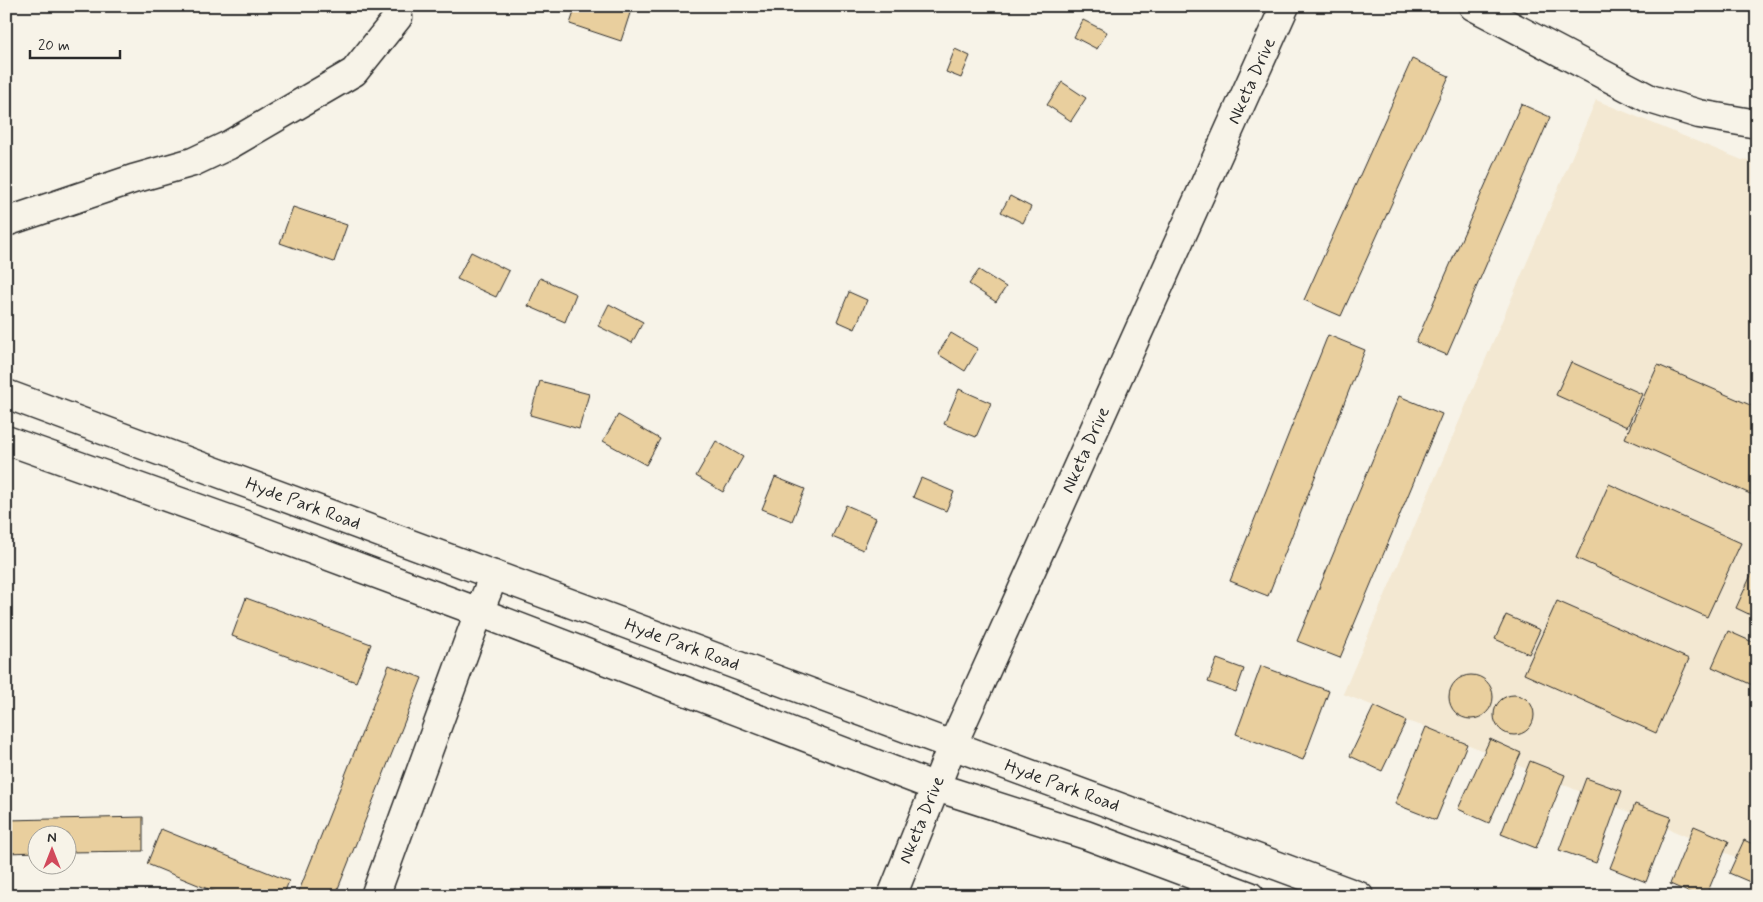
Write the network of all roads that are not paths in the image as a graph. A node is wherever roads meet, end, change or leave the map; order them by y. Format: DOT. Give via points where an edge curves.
graph roads {
  1 [pos="1285,6"];
  2 [pos="1488,9"];
  3 [pos="398,17"];
  4 [pos="1757,124"];
  5 [pos="6,222"];
  6 [pos="6,394"];
  7 [pos="6,440"];
  8 [pos="494,576"];
  9 [pos="478,612"];
  10 [pos="952,746"];
  11 [pos="936,787"];
  12 [pos="1198,887"];
  13 [pos="375,896"];
  14 [pos="892,896"];
  15 [pos="1250,896"];
  16 [pos="1359,896"];
  1 -- 10 [label="street, Nketa Drive"];
  2 -- 4 [label="street" via="1650,100 1699,114"];
  3 -- 5 [label="street" via="354,72 230,146 192,162"];
  6 -- 8 [label="street, Hyde Park Road"];
  7 -- 9 [label="street"];
  8 -- 9 [label="street"];
  8 -- 10 [label="street, Hyde Park Road"];
  9 -- 11 [label="street"];
  9 -- 13 [label="street"];
  10 -- 11 [label="street, Nketa Drive"];
  10 -- 16 [label="street, Hyde Park Road"];
  11 -- 12 [label="street" via="1086,835"];
  11 -- 14 [label="street, Nketa Drive"];
  12 -- 15 [label="street"];
}
